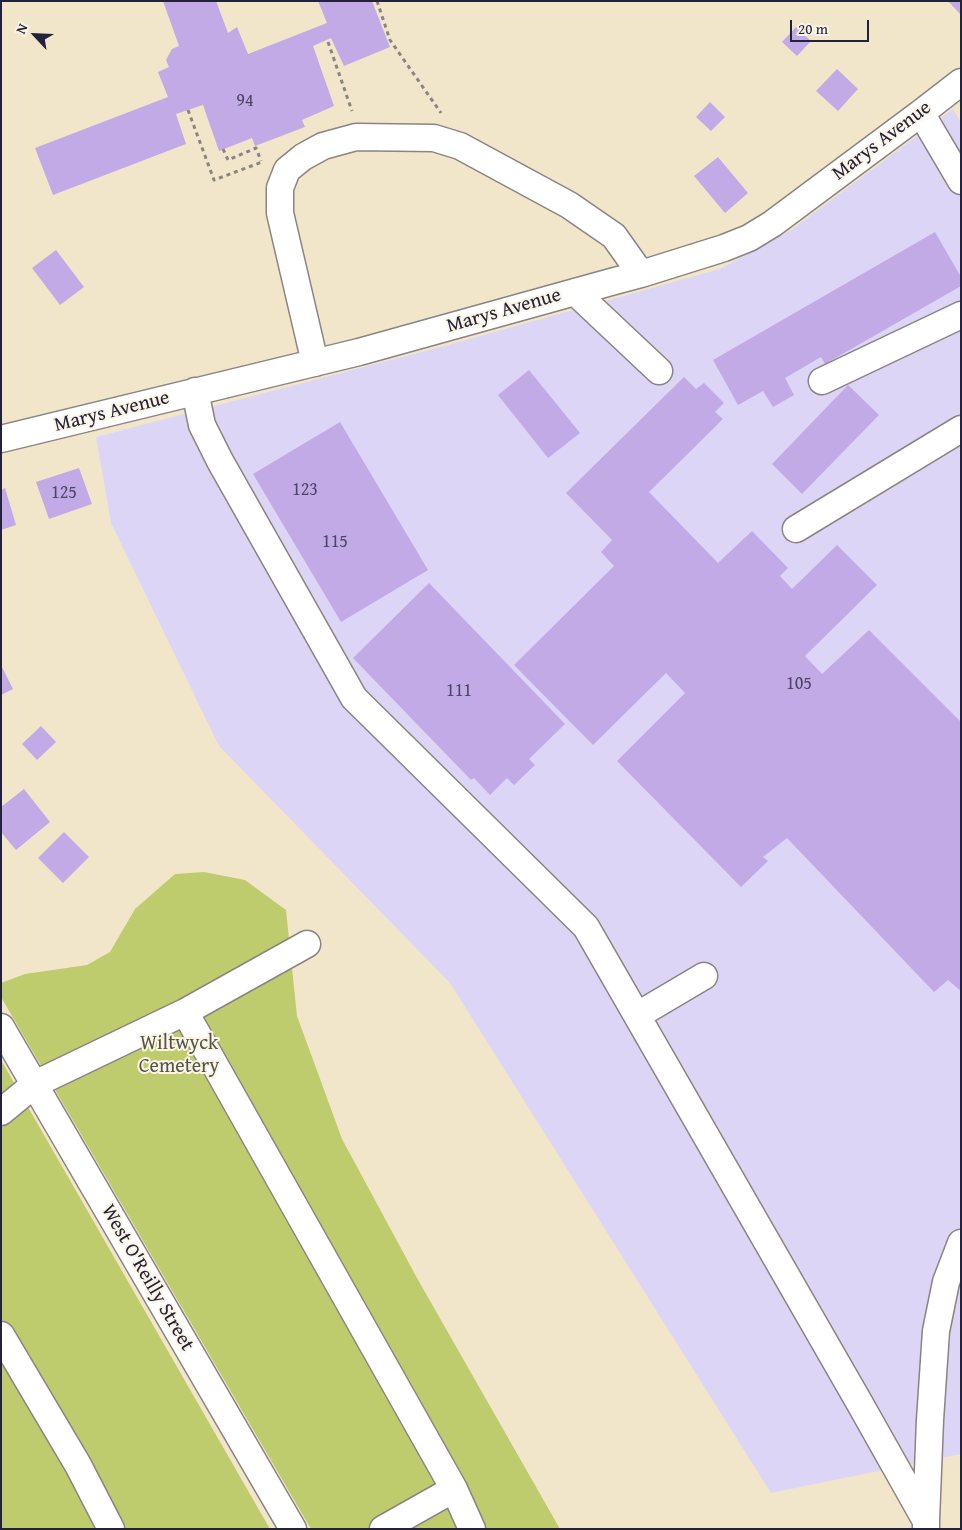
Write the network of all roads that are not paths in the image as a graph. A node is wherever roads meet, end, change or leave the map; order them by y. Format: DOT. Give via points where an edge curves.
graph roads {
  1 [pos="961,82"];
  2 [pos="921,113"];
  3 [pos="961,181"];
  4 [pos="641,274"];
  5 [pos="575,292"];
  6 [pos="961,315"];
  7 [pos="315,363"];
  8 [pos="659,371"];
  9 [pos="822,381"];
  10 [pos="195,391"];
  11 [pos="961,429"];
  12 [pos="1,439"];
  13 [pos="796,529"];
  14 [pos="307,944"];
  15 [pos="704,976"];
  16 [pos="185,1012"];
  17 [pos="638,1015"];
  18 [pos="1,1027"];
  19 [pos="35,1084"];
  20 [pos="1,1112"];
  21 [pos="961,1243"];
  22 [pos="1,1335"];
  23 [pos="454,1489"];
  24 [pos="926,1525"];
  25 [pos="111,1529"];
  26 [pos="293,1529"];
  27 [pos="383,1529"];
  28 [pos="472,1529"];
  1 -- 2 [label="street, Marys Avenue"];
  2 -- 3 [label="street"];
  2 -- 4 [label="street, Marys Avenue" via="749,238"];
  4 -- 5 [label="street, Marys Avenue"];
  4 -- 7 [label="street" via="614,236 570,205 460,146 434,138 356,137 323,146 287,170 280,188 280,213"];
  5 -- 7 [label="street, Marys Avenue"];
  5 -- 8 [label="street"];
  6 -- 9 [label="street"];
  7 -- 10 [label="street, Marys Avenue"];
  10 -- 12 [label="street, Marys Avenue"];
  10 -- 17 [label="street" via="202,425 220,461 354,698 586,927"];
  11 -- 13 [label="street"];
  14 -- 16 [label="street"];
  15 -- 17 [label="street"];
  16 -- 19 [label="street"];
  16 -- 23 [label="street"];
  17 -- 24 [label="street"];
  18 -- 19 [label="street, West O'Reilly Street"];
  19 -- 20 [label="street"];
  19 -- 26 [label="street, West O'Reilly Street"];
  21 -- 24 [label="street" via="946,1282 936,1331"];
  22 -- 25 [label="street" via="78,1465"];
  23 -- 27 [label="street"];
  23 -- 28 [label="street"];
}
